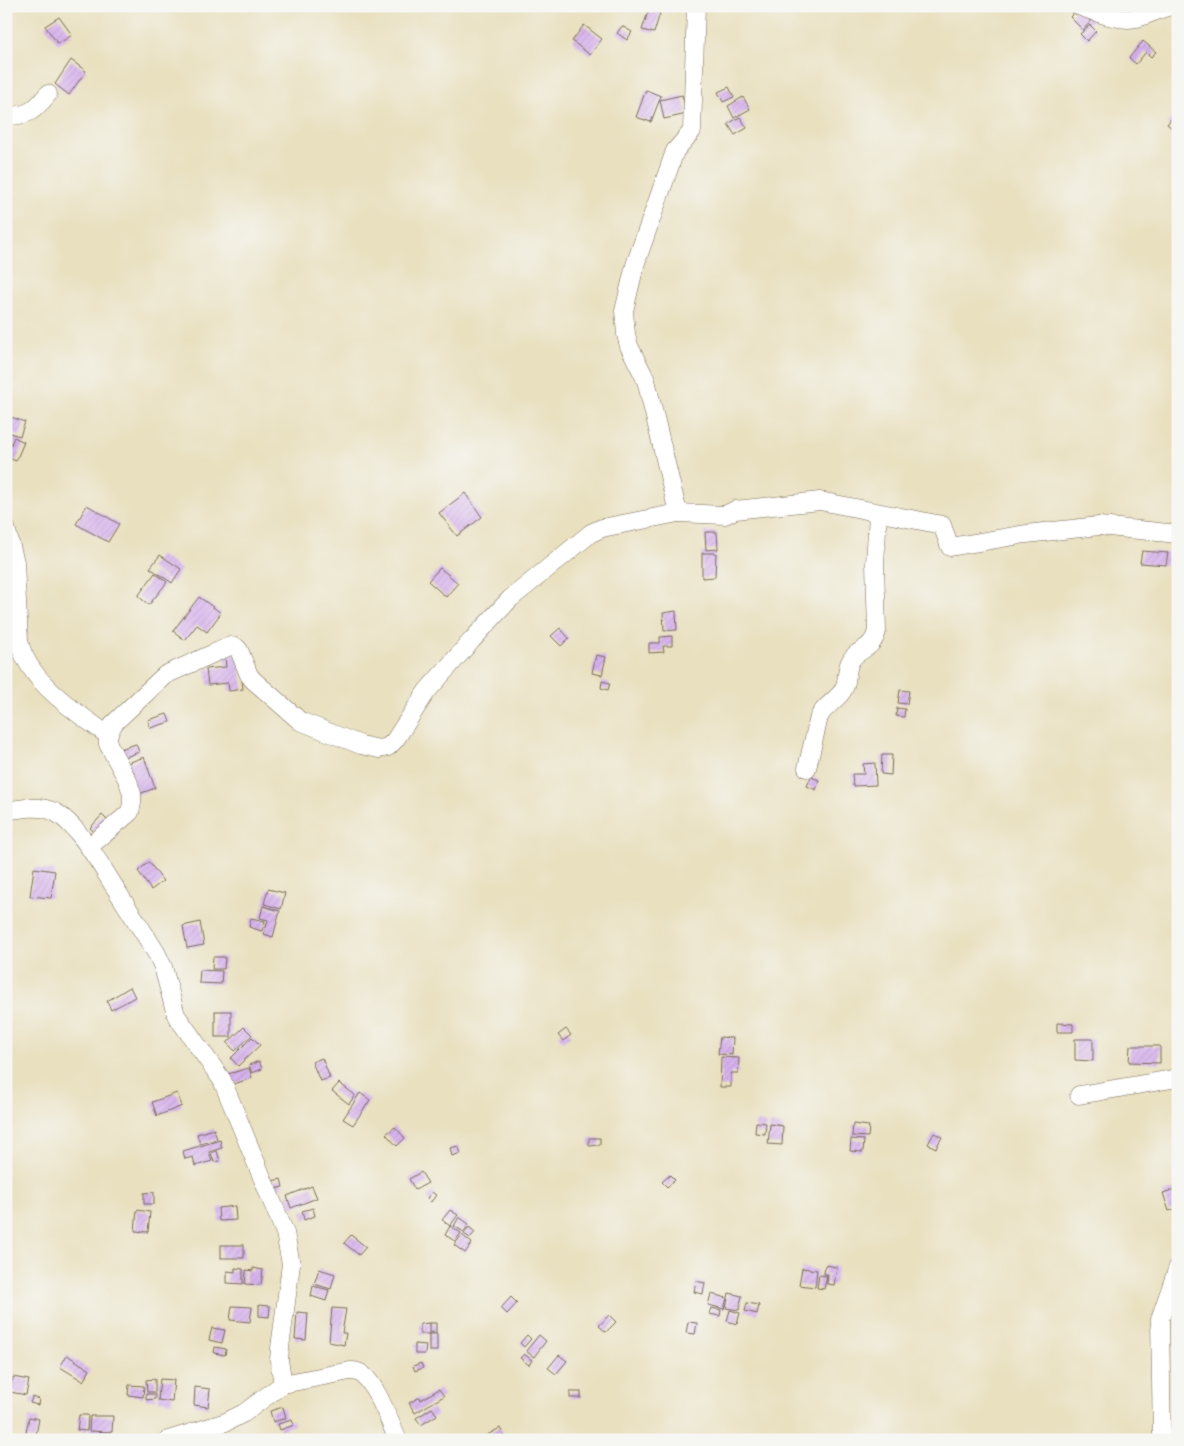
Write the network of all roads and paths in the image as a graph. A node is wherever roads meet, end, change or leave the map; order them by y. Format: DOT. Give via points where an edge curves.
graph roads {
  1 [pos="696,6"];
  2 [pos="1079,6"];
  3 [pos="1171,6"];
  4 [pos="48,94"];
  5 [pos="6,116"];
  6 [pos="678,513"];
  7 [pos="878,513"];
  8 [pos="6,528"];
  9 [pos="1178,534"];
  10 [pos="14,654"];
  11 [pos="108,735"];
  12 [pos="807,768"];
  13 [pos="6,811"];
  14 [pos="89,847"];
  15 [pos="1178,1078"];
  16 [pos="1079,1095"];
  17 [pos="1178,1267"];
  18 [pos="283,1384"];
  19 [pos="168,1440"];
  20 [pos="398,1440"];
  21 [pos="1162,1440"];
  1 -- 6 [label="street" via="692,131 675,150 635,264 624,311 629,346 646,380"];
  2 -- 3 [label="street" via="1127,19"];
  4 -- 5 [label="street" via="30,114"];
  6 -- 7 [label="street" via="726,515 735,510 820,502"];
  6 -- 11 [label="street" via="602,528 580,541 510,599 427,691 388,747 378,749 361,745 300,721 253,680 239,650 230,646 165,675 114,723"];
  7 -- 9 [label="street" via="942,525 950,547 1099,526"];
  7 -- 12 [label="street" via="875,564 878,631 870,646 850,661 846,686 841,694 822,710"];
  8 -- 10 [label="street" via="15,562 19,641"];
  10 -- 11 [label="street" via="66,705"];
  11 -- 14 [label="street" via="108,744 128,781 132,803 130,812"];
  13 -- 14 [label="street" via="34,807 56,813"];
  14 -- 18 [label="street" via="157,954 176,1015 222,1080 285,1233 291,1264 279,1360"];
  15 -- 16 [label="street"];
  17 -- 21 [label="street" via="1160,1319"];
  18 -- 19 [label="street" via="226,1422"];
  18 -- 20 [label="street" via="358,1372 373,1387"];
}
